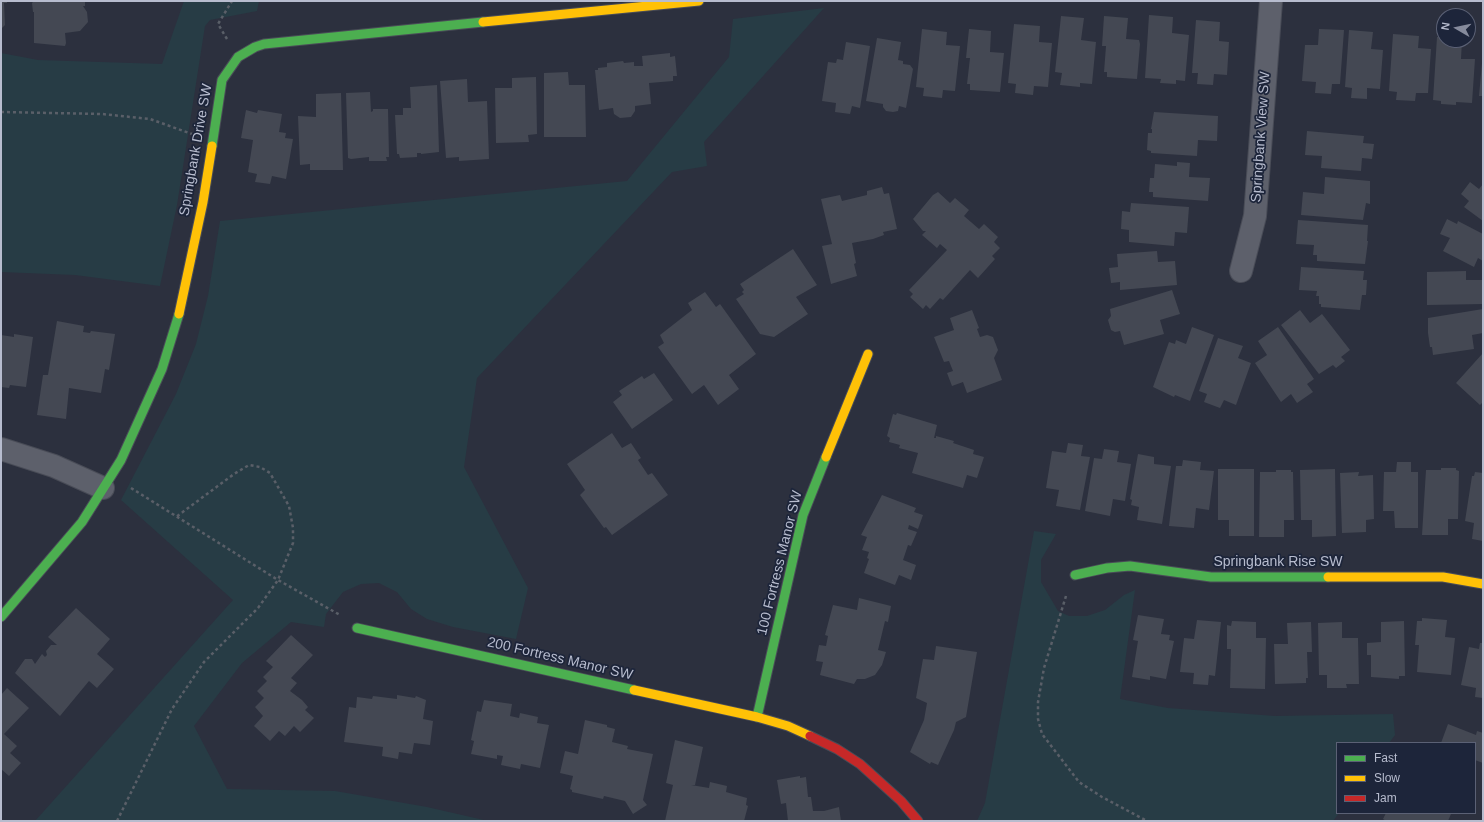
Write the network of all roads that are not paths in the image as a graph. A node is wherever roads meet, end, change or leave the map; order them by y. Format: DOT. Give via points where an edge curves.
graph roads {
  1 [pos="699,1"];
  2 [pos="1271,1"];
  3 [pos="633,4"];
  4 [pos="1241,271"];
  5 [pos="868,354"];
  6 [pos="1,449"];
  7 [pos="103,488"];
  8 [pos="1075,575"];
  9 [pos="1483,584"];
  10 [pos="1,617"];
  11 [pos="358,628"];
  12 [pos="757,717"];
  13 [pos="918,821"];
  1 -- 3 [label="street, Springbank Drive SW"];
  2 -- 4 [label="street, Springbank View SW" via="1255,216"];
  3 -- 7 [label="street, Springbank Drive SW" via="264,44 238,56 222,80 203,202 183,303 174,332 162,369 136,429"];
  5 -- 12 [label="street, 100 Fortress Manor SW" via="804,515"];
  6 -- 7 [label="street" via="54,466"];
  7 -- 10 [label="street, Springbank Drive SW" via="64,546"];
  8 -- 9 [label="street, Springbank Rise SW" via="1130,566 1210,577 1437,576"];
  11 -- 12 [label="street, 200 Fortress Manor SW"];
  12 -- 13 [label="street, 200 Fortress Manor SW" via="794,729 837,749 881,781"];
}
